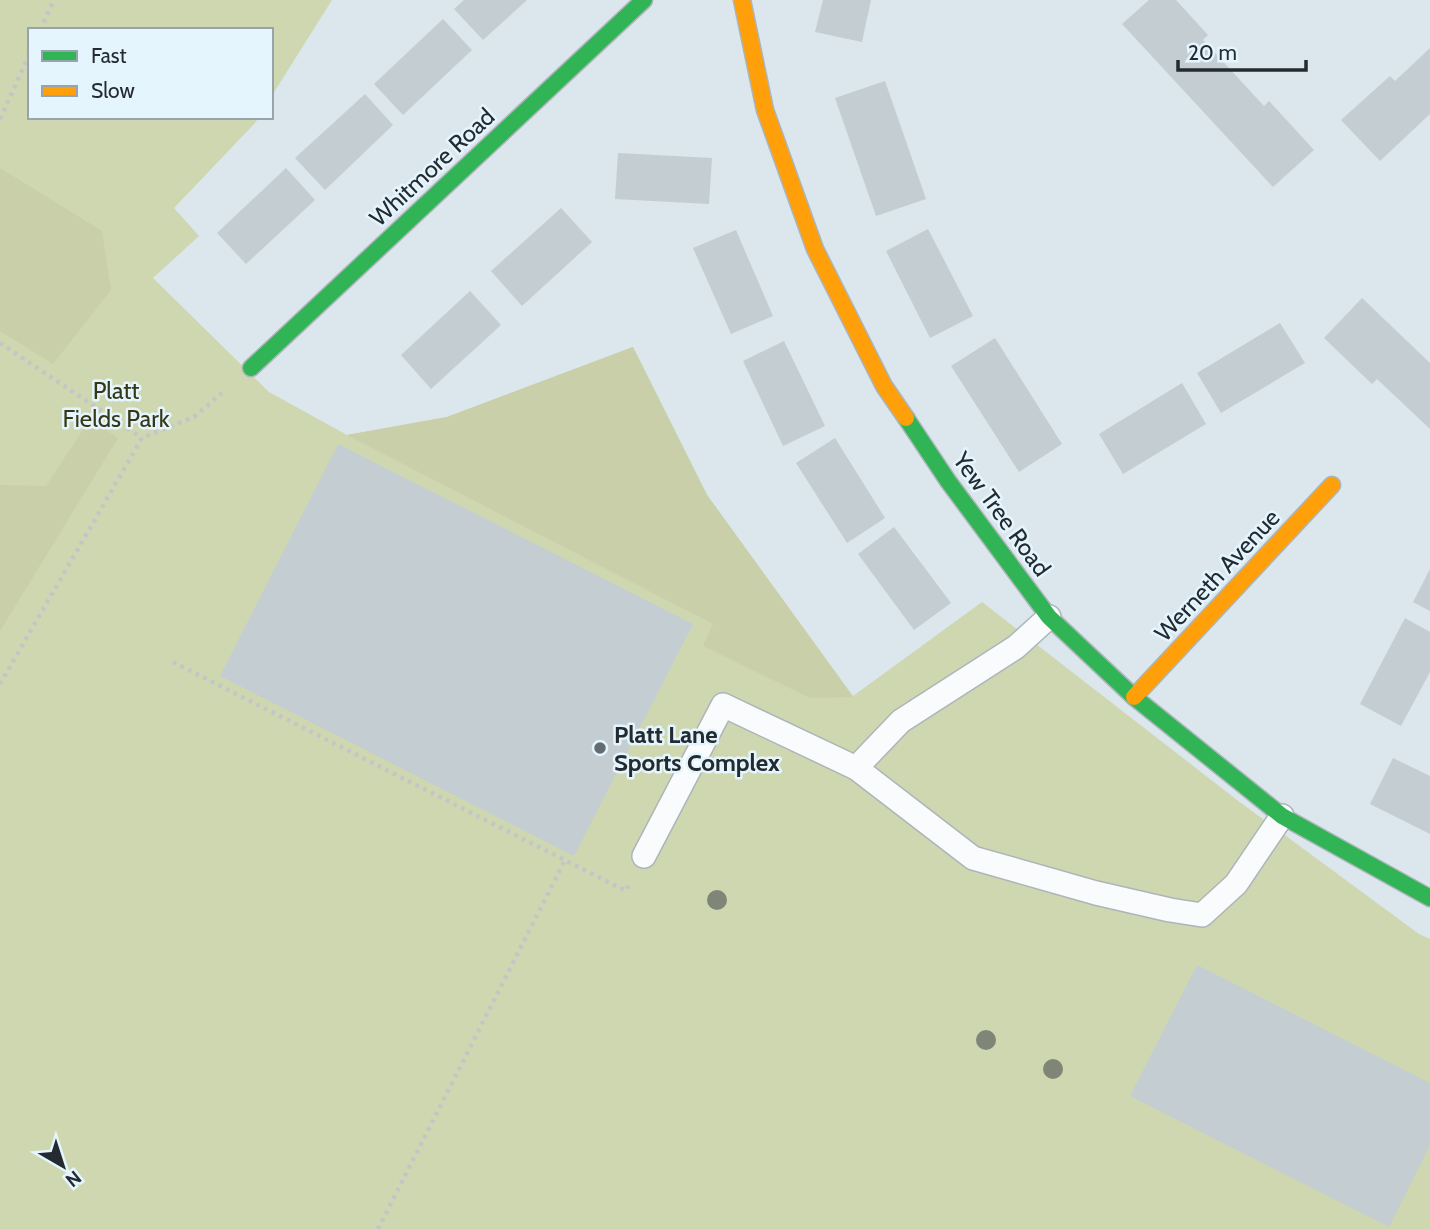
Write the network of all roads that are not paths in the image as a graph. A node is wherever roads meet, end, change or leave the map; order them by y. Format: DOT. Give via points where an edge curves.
graph roads {
  1 [pos="644,0"];
  2 [pos="742,0"];
  3 [pos="251,368"];
  4 [pos="1332,485"];
  5 [pos="1049,617"];
  6 [pos="1134,697"];
  7 [pos="856,768"];
  8 [pos="1283,817"];
  9 [pos="644,856"];
  10 [pos="1430,898"];
  1 -- 3 [label="street, Whitmore Road"];
  2 -- 5 [label="street, Yew Tree Road" via="765,110 815,249 884,386"];
  4 -- 6 [label="street, Werneth Avenue"];
  5 -- 6 [label="street, Yew Tree Road"];
  5 -- 7 [label="lane" via="1016,647 901,721"];
  6 -- 8 [label="street, Yew Tree Road"];
  7 -- 8 [label="lane" via="973,858 1096,893 1202,915 1236,884"];
  7 -- 9 [label="lane" via="723,705"];
  8 -- 10 [label="street, Yew Tree Road"];
}
